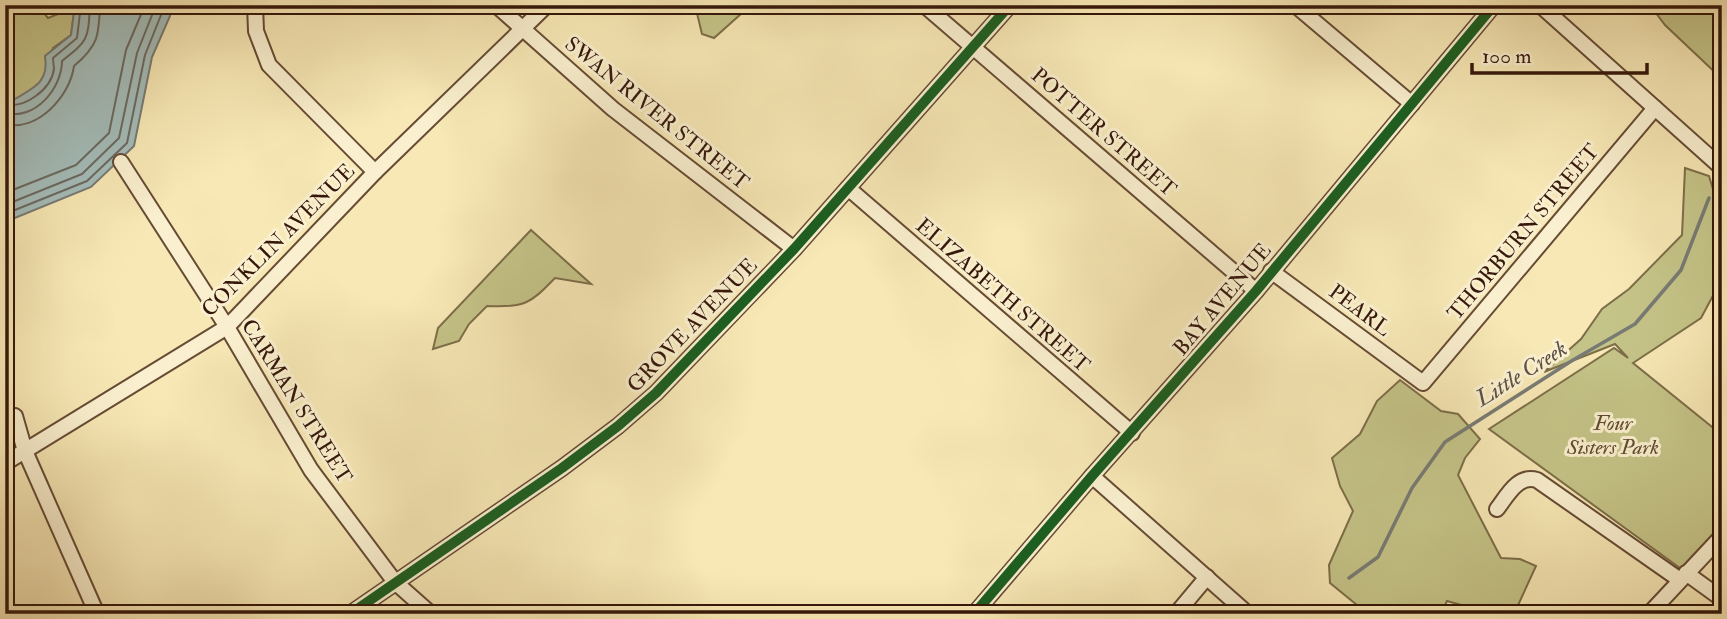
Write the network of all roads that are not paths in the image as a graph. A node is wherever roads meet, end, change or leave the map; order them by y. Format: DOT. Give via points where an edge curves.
graph roads {
  1 [pos="255,5"];
  2 [pos="496,5"];
  3 [pos="547,5"];
  4 [pos="924,5"];
  5 [pos="1010,5"];
  6 [pos="1295,5"];
  7 [pos="1494,5"];
  8 [pos="1540,5"];
  9 [pos="523,30"];
  10 [pos="973,48"];
  11 [pos="1412,104"];
  12 [pos="1655,108"];
  13 [pos="121,162"];
  14 [pos="1722,168"];
  15 [pos="375,173"];
  16 [pos="848,188"];
  17 [pos="794,249"];
  18 [pos="1271,271"];
  19 [pos="1256,291"];
  20 [pos="227,327"];
  21 [pos="1423,383"];
  22 [pos="15,416"];
  23 [pos="1132,433"];
  24 [pos="25,451"];
  25 [pos="5,463"];
  26 [pos="1092,476"];
  27 [pos="1497,509"];
  28 [pos="1722,536"];
  29 [pos="1207,577"];
  30 [pos="1683,577"];
  31 [pos="395,582"];
  32 [pos="1722,599"];
  33 [pos="97,614"];
  34 [pos="350,614"];
  35 [pos="431,614"];
  36 [pos="974,614"];
  37 [pos="1176,614"];
  38 [pos="1248,614"];
  39 [pos="1649,614"];
  1 -- 15 [label="street" via="256,31 269,65"];
  2 -- 9 [label="street, SWAN RIVER STREET"];
  3 -- 9 [label="street, CONKLIN AVENUE"];
  4 -- 10 [label="street, POTTER STREET"];
  5 -- 10 [label="street, GROVE AVENUE"];
  6 -- 11 [label="street"];
  7 -- 11 [label="street, BAY AVENUE"];
  8 -- 12 [label="street"];
  9 -- 15 [label="street, CONKLIN AVENUE"];
  9 -- 17 [label="street, SWAN RIVER STREET" via="613,109"];
  10 -- 16 [label="street, GROVE AVENUE"];
  10 -- 19 [label="street, POTTER STREET"];
  11 -- 18 [label="street, BAY AVENUE"];
  12 -- 14 [label="street"];
  12 -- 21 [label="street, THORBURN STREET"];
  13 -- 20 [label="street, CARMAN STREET"];
  15 -- 20 [label="street, CONKLIN AVENUE"];
  16 -- 17 [label="street, GROVE AVENUE"];
  16 -- 23 [label="street, ELIZABETH STREET"];
  17 -- 31 [label="street, GROVE AVENUE" via="660,389 618,426"];
  18 -- 19 [label="street, BAY AVENUE"];
  18 -- 21 [label="street, PEARL"];
  19 -- 23 [label="street, BAY AVENUE"];
  20 -- 24 [label="street, CONKLIN AVENUE"];
  20 -- 31 [label="street, CARMAN STREET" via="311,470"];
  22 -- 24 [label="street"];
  23 -- 26 [label="street, BAY AVENUE"];
  24 -- 25 [label="street, CONKLIN AVENUE"];
  24 -- 33 [label="street"];
  26 -- 29 [label="street"];
  26 -- 36 [label="street, BAY AVENUE"];
  27 -- 30 [label="street" via="1522,480 1537,480"];
  28 -- 30 [label="street"];
  29 -- 37 [label="street"];
  29 -- 38 [label="street"];
  30 -- 32 [label="street"];
  30 -- 39 [label="street"];
  31 -- 34 [label="street, GROVE AVENUE"];
  31 -- 35 [label="street, CARMAN STREET"];
}
